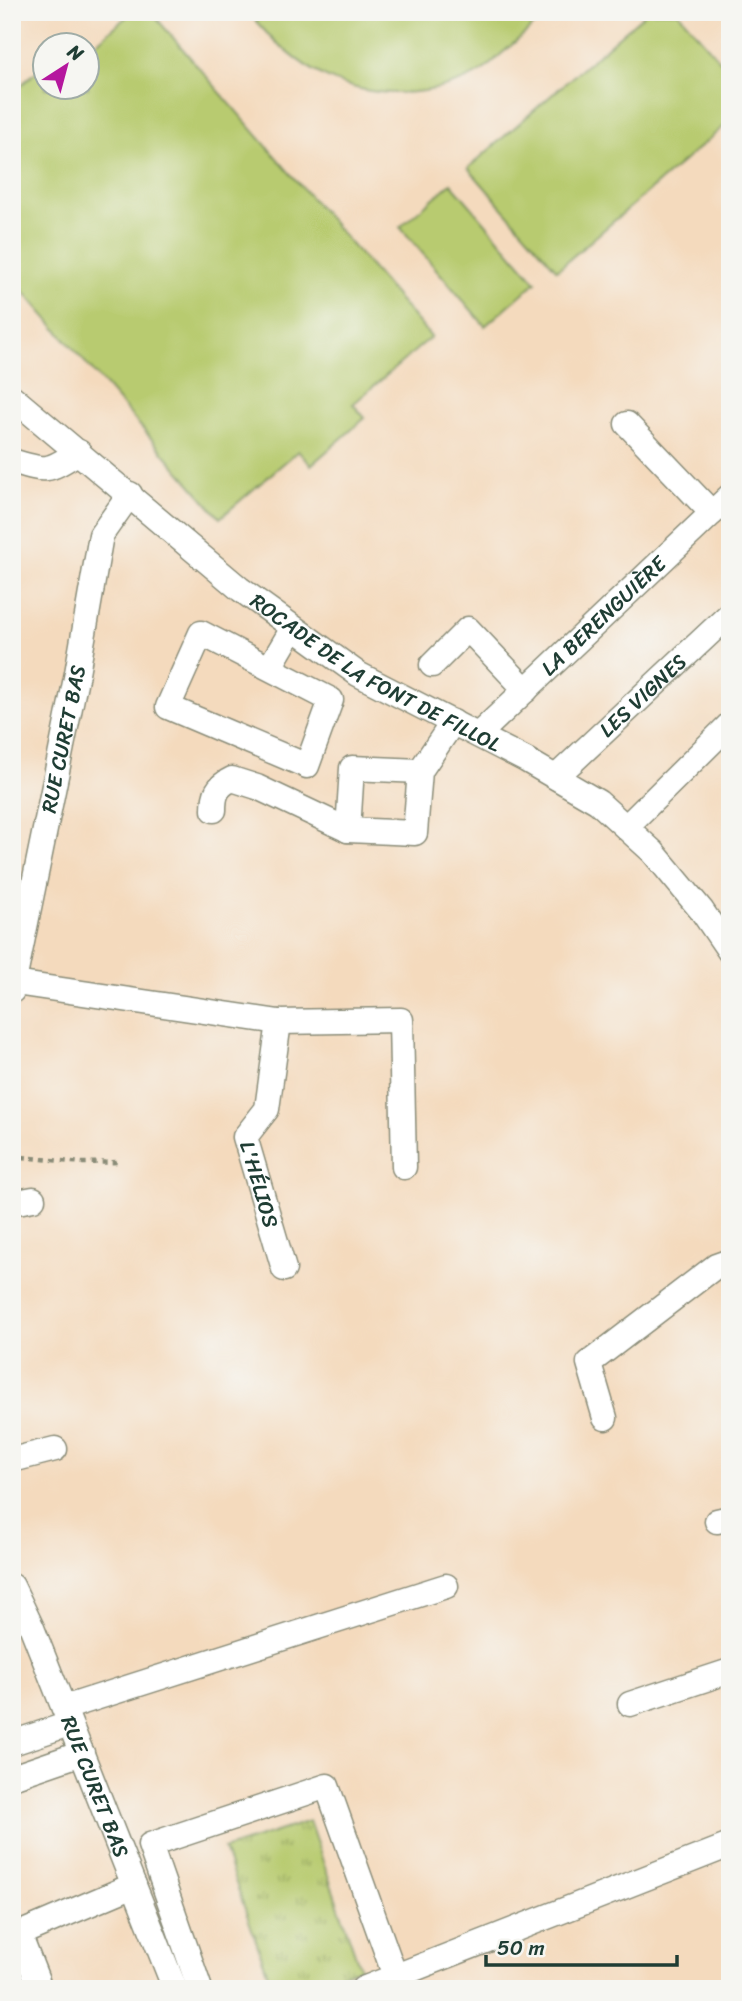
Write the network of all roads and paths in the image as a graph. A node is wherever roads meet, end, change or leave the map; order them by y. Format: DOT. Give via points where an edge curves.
graph roads {
  1 [pos="12,397"];
  2 [pos="627,424"];
  3 [pos="79,452"];
  4 [pos="12,461"];
  5 [pos="130,494"];
  6 [pos="721,505"];
  7 [pos="730,614"];
  8 [pos="293,628"];
  9 [pos="432,665"];
  10 [pos="270,667"];
  11 [pos="526,690"];
  12 [pos="453,722"];
  13 [pos="730,724"];
  14 [pos="478,735"];
  15 [pos="420,771"];
  16 [pos="556,778"];
  17 [pos="214,810"];
  18 [pos="626,827"];
  19 [pos="348,830"];
  20 [pos="730,952"];
  21 [pos="13,987"];
  22 [pos="279,1022"];
  23 [pos="12,1156"];
  24 [pos="121,1162"];
  25 [pos="404,1167"];
  26 [pos="730,1261"];
  27 [pos="284,1269"];
  28 [pos="605,1418"];
  29 [pos="55,1449"];
  30 [pos="12,1460"];
  31 [pos="12,1586"];
  32 [pos="446,1586"];
  33 [pos="22,1632"];
  34 [pos="730,1671"];
  35 [pos="630,1704"];
  36 [pos="66,1716"];
  37 [pos="12,1743"];
  38 [pos="82,1753"];
  39 [pos="12,1777"];
  40 [pos="730,1845"];
  41 [pos="134,1885"];
  42 [pos="16,1935"];
  43 [pos="395,1976"];
  44 [pos="30,1989"];
  45 [pos="175,1989"];
  46 [pos="200,1989"];
  47 [pos="363,1989"];
  1 -- 3 [label="street, ROCADE DE LA FONT DE FILLOL"];
  2 -- 6 [label="street"];
  3 -- 4 [label="street" via="42,470"];
  3 -- 5 [label="street, ROCADE DE LA FONT DE FILLOL"];
  5 -- 8 [label="street, ROCADE DE LA FONT DE FILLOL"];
  5 -- 21 [label="street, RUE CURET BAS" via="101,535"];
  6 -- 11 [label="street, LA BERENGUIÈRE"];
  7 -- 16 [label="street, LES VIGNES"];
  8 -- 10 [label="street"];
  8 -- 12 [label="street, ROCADE DE LA FONT DE FILLOL" via="358,674"];
  9 -- 11 [label="street" via="468,629"];
  10 -- 10 [label="street" via="201,633 168,707 307,765 331,700"];
  11 -- 14 [label="street, LA BERENGUIÈRE"];
  12 -- 14 [label="street, ROCADE DE LA FONT DE FILLOL"];
  12 -- 15 [label="street"];
  13 -- 18 [label="street"];
  14 -- 16 [label="street, ROCADE DE LA FONT DE FILLOL"];
  15 -- 19 [label="street" via="415,833"];
  15 -- 19 [label="street" via="352,768"];
  16 -- 18 [label="street, ROCADE DE LA FONT DE FILLOL" via="598,802"];
  17 -- 19 [label="street" via="214,794 232,779"];
  18 -- 20 [label="street, ROCADE DE LA FONT DE FILLOL" via="653,852"];
  21 -- 22 [label="street"];
  22 -- 25 [label="street" via="401,1020"];
  22 -- 27 [label="street, L'HÉLIOS" via="267,1109 245,1137"];
  23 -- 24 [label="path"];
  26 -- 28 [label="street" via="716,1265 589,1363"];
  29 -- 30 [label="street"];
  31 -- 33 [label="street, RUE CURET BAS"];
  32 -- 36 [label="street"];
  33 -- 36 [label="street, RUE CURET BAS"];
  34 -- 35 [label="street"];
  36 -- 37 [label="street"];
  36 -- 38 [label="street, RUE CURET BAS"];
  38 -- 39 [label="street"];
  38 -- 41 [label="street, RUE CURET BAS"];
  40 -- 43 [label="street"];
  41 -- 42 [label="street"];
  41 -- 45 [label="street, RUE CURET BAS"];
  42 -- 44 [label="street" via="37,1980"];
  43 -- 46 [label="street" via="327,1786 150,1845"];
  43 -- 47 [label="street"];
}
